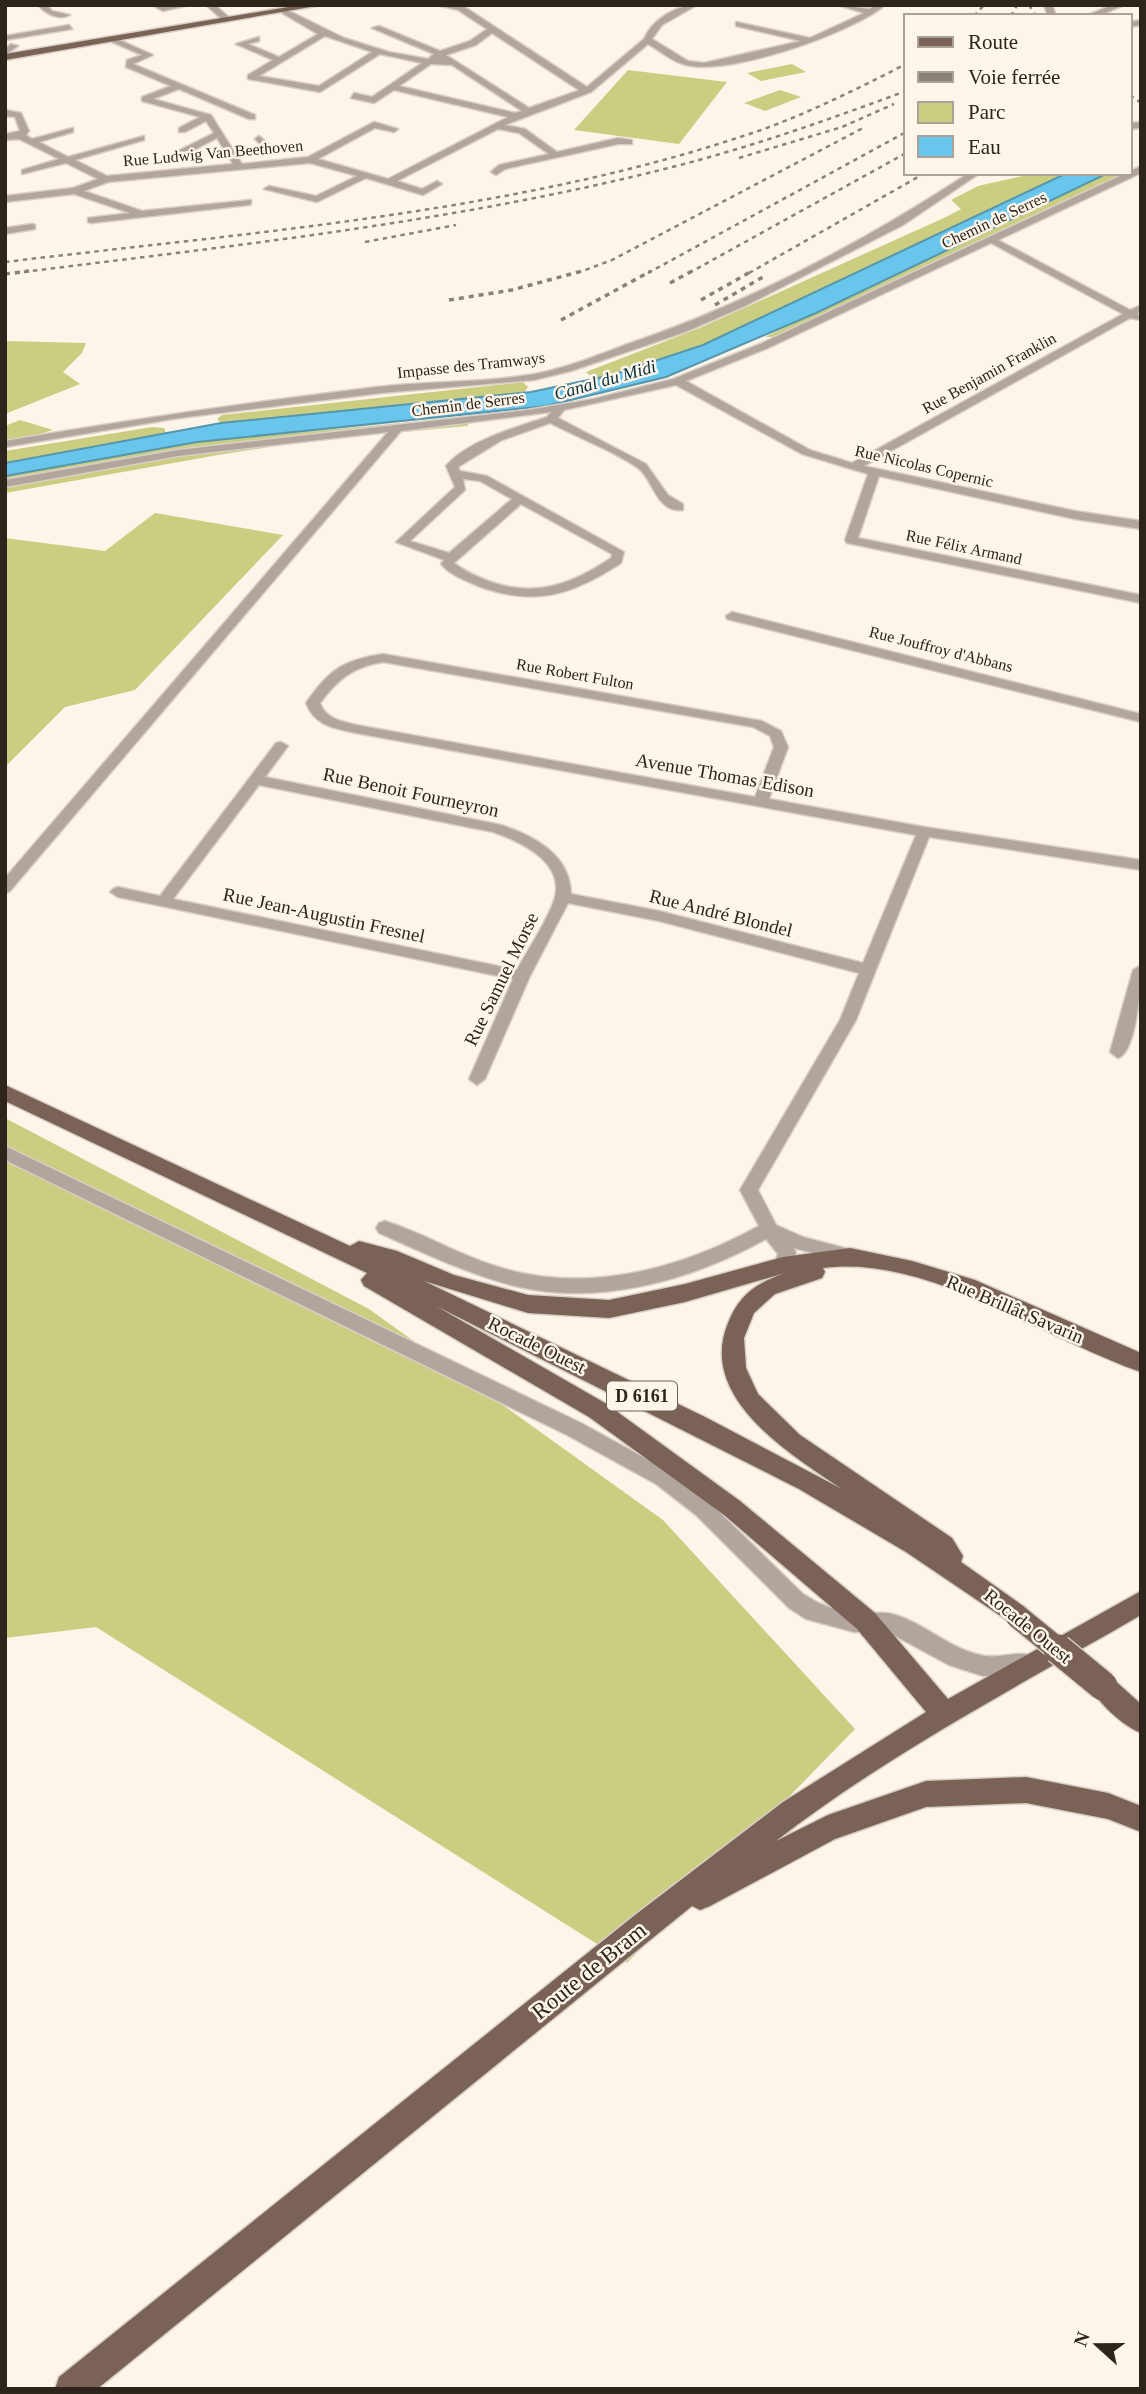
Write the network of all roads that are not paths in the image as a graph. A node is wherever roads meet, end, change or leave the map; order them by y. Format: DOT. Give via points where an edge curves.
graph roads {
  1 [pos="42,5"];
  2 [pos="156,5"];
  3 [pos="185,5"];
  4 [pos="210,5"];
  5 [pos="317,5"];
  6 [pos="441,5"];
  7 [pos="693,5"];
  8 [pos="842,5"];
  9 [pos="881,5"];
  10 [pos="1120,5"];
  11 [pos="285,11"];
  12 [pos="872,12"];
  13 [pos="1095,14"];
  14 [pos="66,15"];
  15 [pos="228,20"];
  16 [pos="739,24"];
  17 [pos="69,27"];
  18 [pos="376,28"];
  19 [pos="491,30"];
  20 [pos="323,34"];
  21 [pos="5,38"];
  22 [pos="256,39"];
  23 [pos="115,40"];
  24 [pos="230,40"];
  25 [pos="648,40"];
  26 [pos="814,42"];
  27 [pos="240,44"];
  28 [pos="381,50"];
  29 [pos="19,53"];
  30 [pos="440,54"];
  31 [pos="5,57"];
  32 [pos="283,58"];
  33 [pos="306,60"];
  34 [pos="453,62"];
  35 [pos="426,63"];
  36 [pos="237,75"];
  37 [pos="251,77"];
  38 [pos="179,86"];
  39 [pos="391,87"];
  40 [pos="584,92"];
  41 [pos="354,96"];
  42 [pos="529,112"];
  43 [pos="5,113"];
  44 [pos="516,116"];
  45 [pos="208,117"];
  46 [pos="252,117"];
  47 [pos="495,127"];
  48 [pos="394,129"];
  49 [pos="70,130"];
  50 [pos="182,130"];
  51 [pos="220,135"];
  52 [pos="20,136"];
  53 [pos="5,137"];
  54 [pos="141,138"];
  55 [pos="258,139"];
  56 [pos="33,141"];
  57 [pos="629,142"];
  58 [pos="181,153"];
  59 [pos="556,155"];
  60 [pos="68,160"];
  61 [pos="310,160"];
  62 [pos="235,162"];
  63 [pos="25,172"];
  64 [pos="496,172"];
  65 [pos="366,175"];
  66 [pos="973,175"];
  67 [pos="1128,175"];
  68 [pos="106,179"];
  69 [pos="389,182"];
  70 [pos="437,184"];
  71 [pos="269,188"];
  72 [pos="75,191"];
  73 [pos="5,199"];
  74 [pos="247,202"];
  75 [pos="143,214"];
  76 [pos="91,220"];
  77 [pos="32,227"];
  78 [pos="5,230"];
  79 [pos="990,239"];
  80 [pos="1137,314"];
  81 [pos="677,380"];
  82 [pos="565,407"];
  83 [pos="551,419"];
  84 [pos="396,430"];
  85 [pos="8,444"];
  86 [pos="853,467"];
  87 [pos="456,474"];
  88 [pos="874,474"];
  89 [pos="5,484"];
  90 [pos="518,500"];
  91 [pos="679,507"];
  92 [pos="1141,524"];
  93 [pos="451,558"];
  94 [pos="1141,599"];
  95 [pos="732,616"];
  96 [pos="313,703"];
  97 [pos="1141,718"];
  98 [pos="281,746"];
  99 [pos="257,780"];
  100 [pos="761,801"];
  101 [pos="924,832"];
  102 [pos="1141,864"];
  103 [pos="5,888"];
  104 [pos="118,892"];
  105 [pos="563,897"];
  106 [pos="163,902"];
  107 [pos="869,970"];
  108 [pos="1141,970"];
  109 [pos="522,976"];
  110 [pos="1118,1052"];
  111 [pos="477,1079"];
  112 [pos="5,1092"];
  113 [pos="5,1152"];
  114 [pos="385,1228"];
  115 [pos="769,1228"];
  116 [pos="307,1235"];
  117 [pos="850,1256"];
  118 [pos="887,1264"];
  119 [pos="783,1265"];
  120 [pos="1141,1363"];
  121 [pos="967,1577"];
  122 [pos="1141,1602"];
  123 [pos="866,1621"];
  124 [pos="1046,1659"];
  125 [pos="945,1715"];
  126 [pos="1141,1721"];
  127 [pos="1141,1819"];
  128 [pos="645,1924"];
  129 [pos="71,2389"];
  1 -- 14 [label="street" via="50,13"];
  2 -- 3 [label="street" via="163,9"];
  4 -- 15 [label="street"];
  5 -- 11 [label="main road"];
  6 -- 19 [label="street" via="460,8"];
  7 -- 25 [label="street" via="659,23"];
  8 -- 12 [label="street"];
  9 -- 12 [label="street"];
  10 -- 13 [label="street"];
  11 -- 15 [label="main road"];
  11 -- 20 [label="street"];
  12 -- 26 [label="street"];
  15 -- 23 [label="main road"];
  16 -- 26 [label="street"];
  17 -- 21 [label="street"];
  18 -- 30 [label="street"];
  19 -- 30 [label="street" via="473,43"];
  19 -- 40 [label="street"];
  20 -- 28 [label="street"];
  20 -- 32 [label="street"];
  21 -- 29 [label="street"];
  22 -- 27 [label="street"];
  23 -- 29 [label="main road"];
  23 -- 38 [label="street" via="149,55 129,65"];
  24 -- 27 [label="street"];
  25 -- 26 [label="street" via="694,65"];
  25 -- 40 [label="street"];
  27 -- 32 [label="street"];
  28 -- 35 [label="street"];
  28 -- 37 [label="street" via="320,89"];
  29 -- 31 [label="main road"];
  30 -- 34 [label="street"];
  30 -- 35 [label="street"];
  32 -- 33 [label="street"];
  32 -- 37 [label="street"];
  34 -- 35 [label="street"];
  34 -- 42 [label="street"];
  35 -- 39 [label="street"];
  36 -- 37 [label="street"];
  38 -- 45 [label="street" via="145,99"];
  38 -- 46 [label="street"];
  39 -- 41 [label="street" via="374,100"];
  39 -- 44 [label="street"];
  40 -- 42 [label="street"];
  42 -- 44 [label="street"];
  43 -- 52 [label="street" via="18,115 25,131"];
  44 -- 47 [label="street"];
  45 -- 50 [label="street"];
  45 -- 51 [label="street"];
  47 -- 59 [label="street" via="522,131"];
  47 -- 69 [label="street"];
  48 -- 61 [label="street" via="374,125"];
  49 -- 56 [label="street"];
  51 -- 58 [label="street"];
  51 -- 62 [label="street"];
  52 -- 53 [label="street"];
  52 -- 56 [label="street"];
  54 -- 60 [label="street"];
  55 -- 62 [label="street" via="268,147"];
  56 -- 60 [label="street"];
  57 -- 59 [label="street"];
  59 -- 64 [label="street"];
  60 -- 63 [label="street"];
  60 -- 68 [label="street"];
  61 -- 62 [label="street, Rue Ludwig Van Beethoven"];
  61 -- 65 [label="street, Rue Ludwig Van Beethoven"];
  62 -- 68 [label="street, Rue Ludwig Van Beethoven"];
  65 -- 69 [label="street, Rue Ludwig Van Beethoven"];
  65 -- 71 [label="street" via="317,199"];
  66 -- 85 [label="street, Impasse des Tramways" via="900,223 741,304 567,369 534,377 179,415"];
  67 -- 79 [label="street, Chemin de Serres"];
  68 -- 72 [label="street, Rue Ludwig Van Beethoven"];
  69 -- 70 [label="street, Rue Ludwig Van Beethoven" via="423,192"];
  72 -- 73 [label="street, Rue Ludwig Van Beethoven"];
  72 -- 75 [label="street"];
  74 -- 75 [label="street" via="197,204"];
  75 -- 76 [label="street"];
  77 -- 78 [label="street"];
  79 -- 80 [label="street"];
  79 -- 81 [label="street, Chemin de Serres" via="764,346"];
  80 -- 86 [label="street, Rue Benjamin Franklin"];
  81 -- 82 [label="street, Chemin de Serres"];
  81 -- 86 [label="street, Rue Nicolas Copernic" via="806,452"];
  82 -- 83 [label="street"];
  82 -- 84 [label="street, Chemin de Serres"];
  83 -- 87 [label="street" via="498,438 456,462 452,466"];
  83 -- 91 [label="street" via="642,466 659,495"];
  84 -- 89 [label="street, Chemin de Serres" via="178,453"];
  84 -- 103 [label="street"];
  86 -- 88 [label="street, Rue Nicolas Copernic"];
  87 -- 90 [label="street" via="474,475"];
  87 -- 93 [label="street" via="461,488 402,541"];
  88 -- 92 [label="street, Rue Nicolas Copernic"];
  88 -- 94 [label="street, Rue Félix Armand" via="851,540"];
  90 -- 93 [label="street"];
  90 -- 93 [label="street" via="611,546 618,552 617,560 590,579 540,595 486,584 452,569 447,564"];
  95 -- 97 [label="street, Rue Jouffroy d'Abbans"];
  96 -- 100 [label="street, Avenue Thomas Edison" via="316,714 327,722 356,729"];
  96 -- 100 [label="street, Rue Robert Fulton" via="334,673 355,661 383,658 757,724 776,734 781,747"];
  98 -- 99 [label="street"];
  99 -- 105 [label="street, Rue Benoit Fourneyron" via="522,837 551,858 563,880"];
  99 -- 106 [label="street"];
  100 -- 101 [label="street, Avenue Thomas Edison"];
  101 -- 102 [label="street, Avenue Thomas Edison"];
  101 -- 107 [label="street"];
  104 -- 106 [label="street, Rue Jean-Augustin Fresnel"];
  105 -- 107 [label="street, Rue André Blondel" via="659,916"];
  105 -- 109 [label="street, Rue Samuel Morse"];
  106 -- 109 [label="street, Rue Jean-Augustin Fresnel"];
  107 -- 115 [label="street" via="848,1020 750,1190"];
  108 -- 110 [label="street"];
  109 -- 111 [label="street, Rue Samuel Morse"];
  112 -- 116 [label="main road, Rocade Ouest / D 6161"];
  113 -- 123 [label="street" via="574,1429 663,1478 693,1501 796,1601 813,1612 854,1623"];
  114 -- 115 [label="street" via="469,1265 565,1286 662,1273 743,1245"];
  115 -- 117 [label="street" via="798,1243"];
  115 -- 119 [label="street" via="787,1253"];
  116 -- 119 [label="main road, Rue Brillât Savarin" via="528,1304 609,1309"];
  116 -- 121 [label="main road, Rocade Ouest / D 6161" via="783,1467"];
  116 -- 123 [label="main road" via="379,1284 597,1409 732,1508"];
  117 -- 118 [label="main road, Rue Brillât Savarin"];
  117 -- 119 [label="main road, Rue Brillât Savarin"];
  118 -- 120 [label="main road, Rue Brillât Savarin" via="967,1286"];
  118 -- 121 [label="main road" via="831,1267 767,1288 745,1308 733,1338 735,1367 749,1400 792,1442 943,1546"];
  121 -- 126 [label="main road, Rocade Ouest / D 6161, bridge"];
  122 -- 124 [label="main road, Route de Bram"];
  123 -- 124 [label="street" via="890,1623 957,1658 983,1666"];
  123 -- 125 [label="main road"];
  124 -- 125 [label="main road, Route de Bram"];
  125 -- 128 [label="main road, Route de Bram" via="793,1811"];
  127 -- 128 [label="main road" via="1108,1806 1026,1790 926,1794 828,1828"];
  128 -- 129 [label="main road, Route de Bram"];
}
